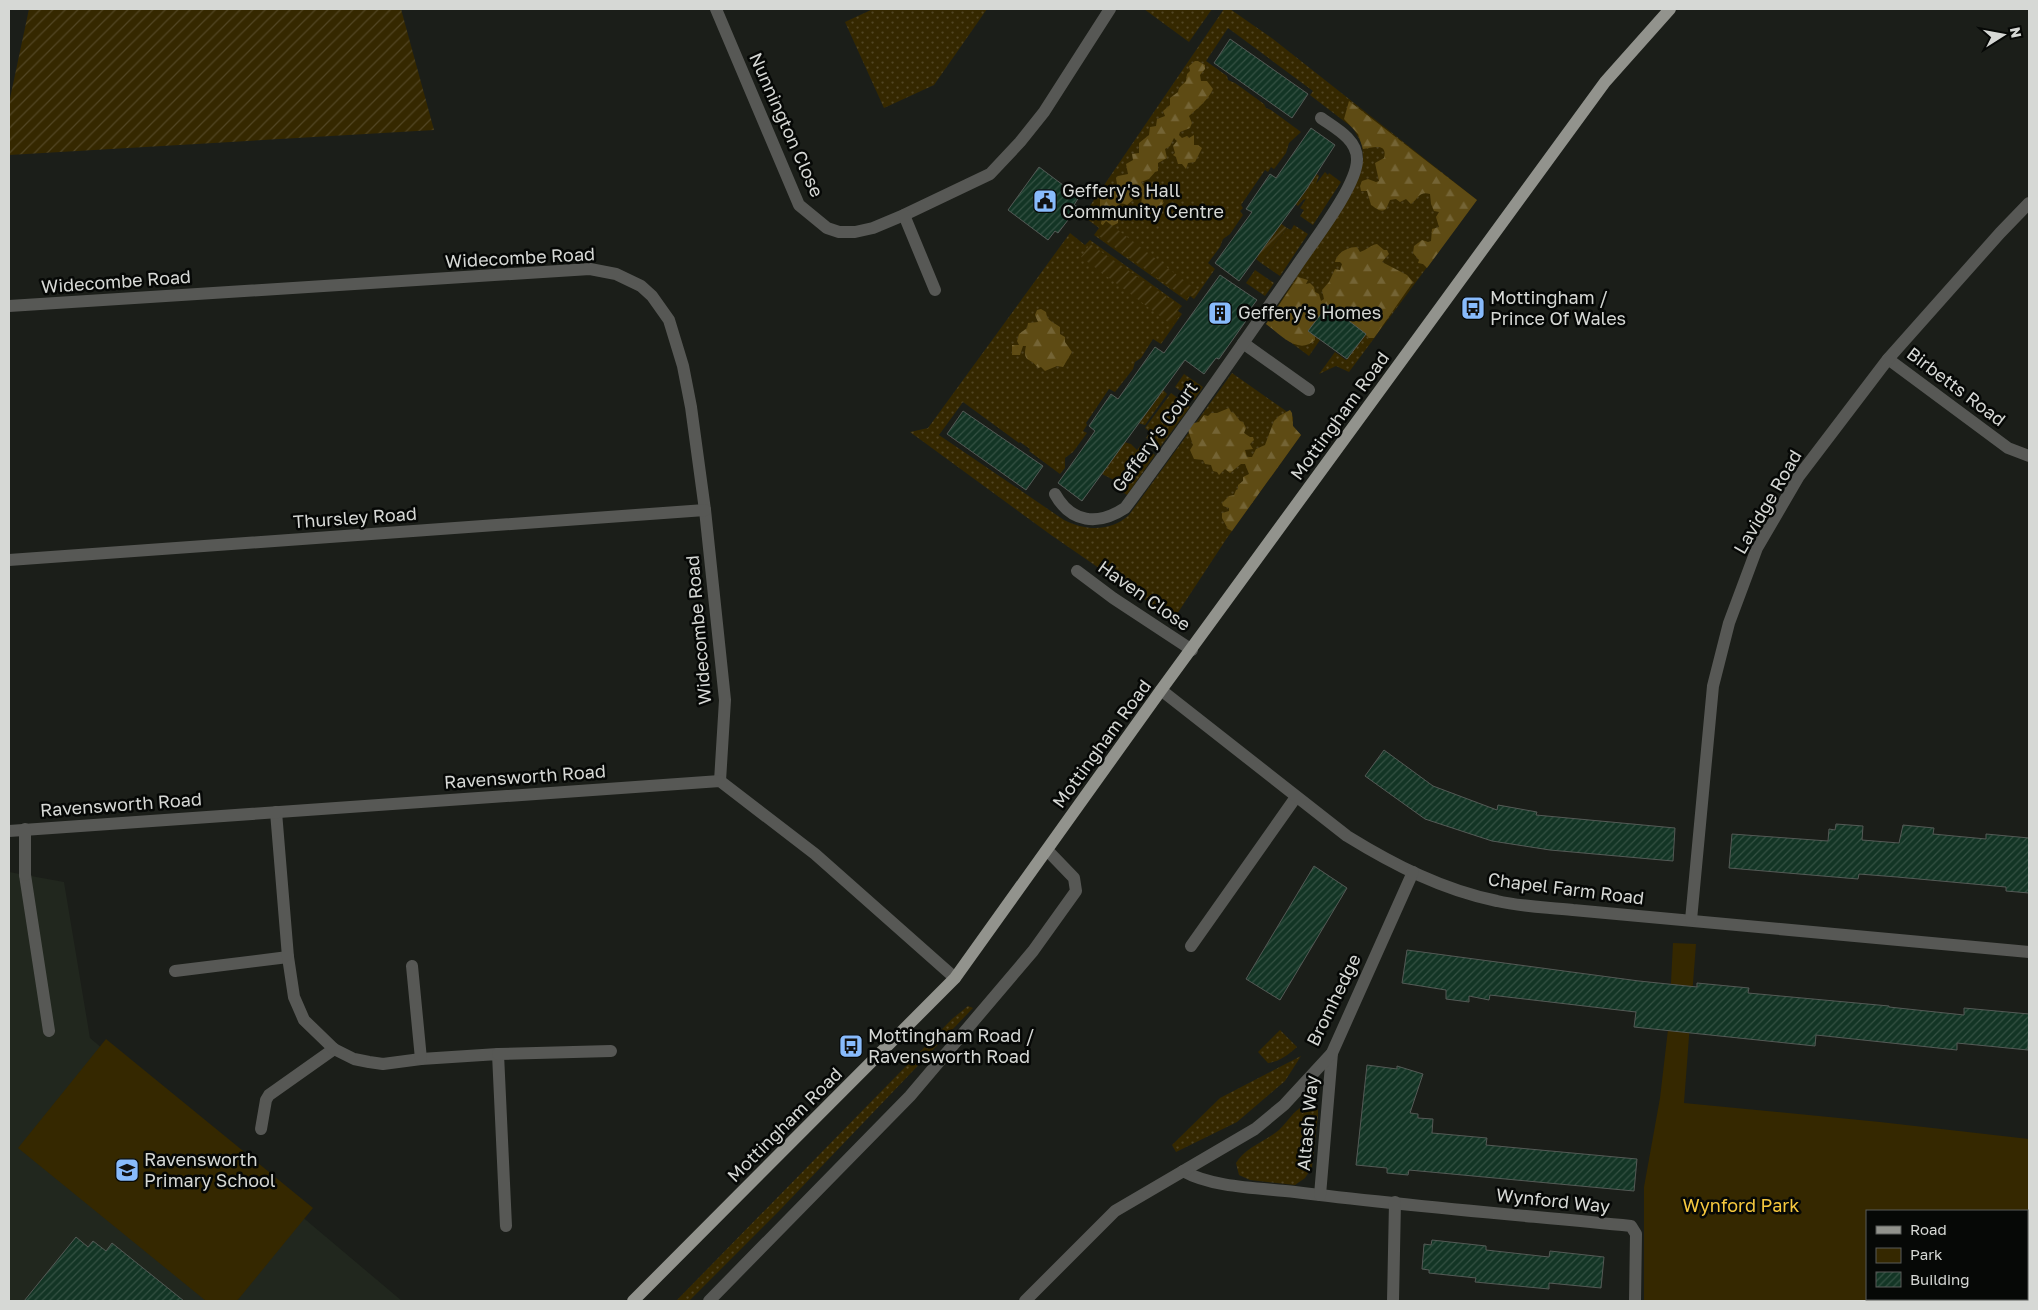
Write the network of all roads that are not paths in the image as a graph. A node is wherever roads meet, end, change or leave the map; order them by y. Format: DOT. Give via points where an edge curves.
graph roads {
  1 [pos="716,9"];
  2 [pos="1110,9"];
  3 [pos="1670,9"];
  4 [pos="1321,118"];
  5 [pos="2029,203"];
  6 [pos="904,215"];
  7 [pos="935,290"];
  8 [pos="9,306"];
  9 [pos="1244,343"];
  10 [pos="1888,359"];
  11 [pos="1309,390"];
  12 [pos="2029,456"];
  13 [pos="1055,494"];
  14 [pos="705,510"];
  15 [pos="9,560"];
  16 [pos="1078,571"];
  17 [pos="1192,650"];
  18 [pos="1162,690"];
  19 [pos="720,781"];
  20 [pos="1296,797"];
  21 [pos="276,812"];
  22 [pos="25,829"];
  23 [pos="9,830"];
  24 [pos="1047,850"];
  25 [pos="1413,872"];
  26 [pos="1691,920"];
  27 [pos="1191,946"];
  28 [pos="2029,952"];
  29 [pos="288,956"];
  30 [pos="412,966"];
  31 [pos="174,971"];
  32 [pos="955,978"];
  33 [pos="49,1030"];
  34 [pos="334,1049"];
  35 [pos="611,1051"];
  36 [pos="1332,1053"];
  37 [pos="498,1054"];
  38 [pos="421,1059"];
  39 [pos="261,1129"];
  40 [pos="1183,1171"];
  41 [pos="1320,1195"];
  42 [pos="1395,1202"];
  43 [pos="506,1226"];
  44 [pos="633,1301"];
  45 [pos="709,1301"];
  46 [pos="1025,1301"];
  47 [pos="1393,1301"];
  48 [pos="1635,1301"];
  1 -- 6 [label="street, Nunnington Close" via="799,205 827,228 839,232 873,228"];
  2 -- 6 [label="street, Nunnington Close" via="1044,112 990,174"];
  3 -- 17 [label="main road, Mottingham Road" via="1605,82"];
  4 -- 9 [label="street, Geffery's Court" via="1347,137 1354,147 1357,156 1355,172 1326,223"];
  5 -- 10 [label="street, Lavidge Road"];
  6 -- 7 [label="street"];
  8 -- 14 [label="street, Widecombe Road" via="590,269 616,274 641,286 669,320 683,366"];
  9 -- 11 [label="street"];
  9 -- 13 [label="street, Geffery's Court" via="1125,508 1105,518 1086,519 1072,513"];
  10 -- 12 [label="street, Birbetts Road" via="2008,448"];
  10 -- 26 [label="street, Lavidge Road" via="1799,476 1757,548 1729,623 1713,686"];
  14 -- 15 [label="street, Thursley Road"];
  14 -- 19 [label="street, Widecombe Road" via="725,700"];
  16 -- 17 [label="street, Haven Close"];
  17 -- 18 [label="main road, Mottingham Road"];
  18 -- 20 [label="street, Chapel Farm Road"];
  18 -- 24 [label="main road, Mottingham Road"];
  19 -- 21 [label="street, Ravensworth Road"];
  19 -- 32 [label="street" via="814,854"];
  20 -- 25 [label="street, Chapel Farm Road" via="1347,836"];
  20 -- 27 [label="street"];
  21 -- 22 [label="street, Ravensworth Road"];
  21 -- 29 [label="street"];
  22 -- 23 [label="street, Ravensworth Road"];
  22 -- 33 [label="street, Ravensworth Road" via="25,875"];
  24 -- 32 [label="main road, Mottingham Road"];
  24 -- 45 [label="street" via="1074,878 1076,891 1033,951 910,1096"];
  25 -- 26 [label="street, Chapel Farm Road" via="1458,892 1499,902"];
  25 -- 36 [label="street, Bromhedge"];
  26 -- 28 [label="street, Chapel Farm Road"];
  29 -- 31 [label="street"];
  29 -- 34 [label="street" via="294,997 304,1020"];
  30 -- 38 [label="street"];
  32 -- 44 [label="main road, Mottingham Road"];
  34 -- 38 [label="street" via="354,1059 383,1064"];
  34 -- 39 [label="street" via="269,1095"];
  35 -- 37 [label="street"];
  36 -- 40 [label="street, Bromhedge" via="1275,1114"];
  36 -- 41 [label="street, Altash Way"];
  37 -- 38 [label="street"];
  37 -- 43 [label="street"];
  40 -- 41 [label="street" via="1222,1183"];
  40 -- 46 [label="street, Bromhedge" via="1115,1211"];
  41 -- 42 [label="street"];
  42 -- 47 [label="street"];
  42 -- 48 [label="street, Wynford Way" via="1631,1226 1636,1234"];
}
